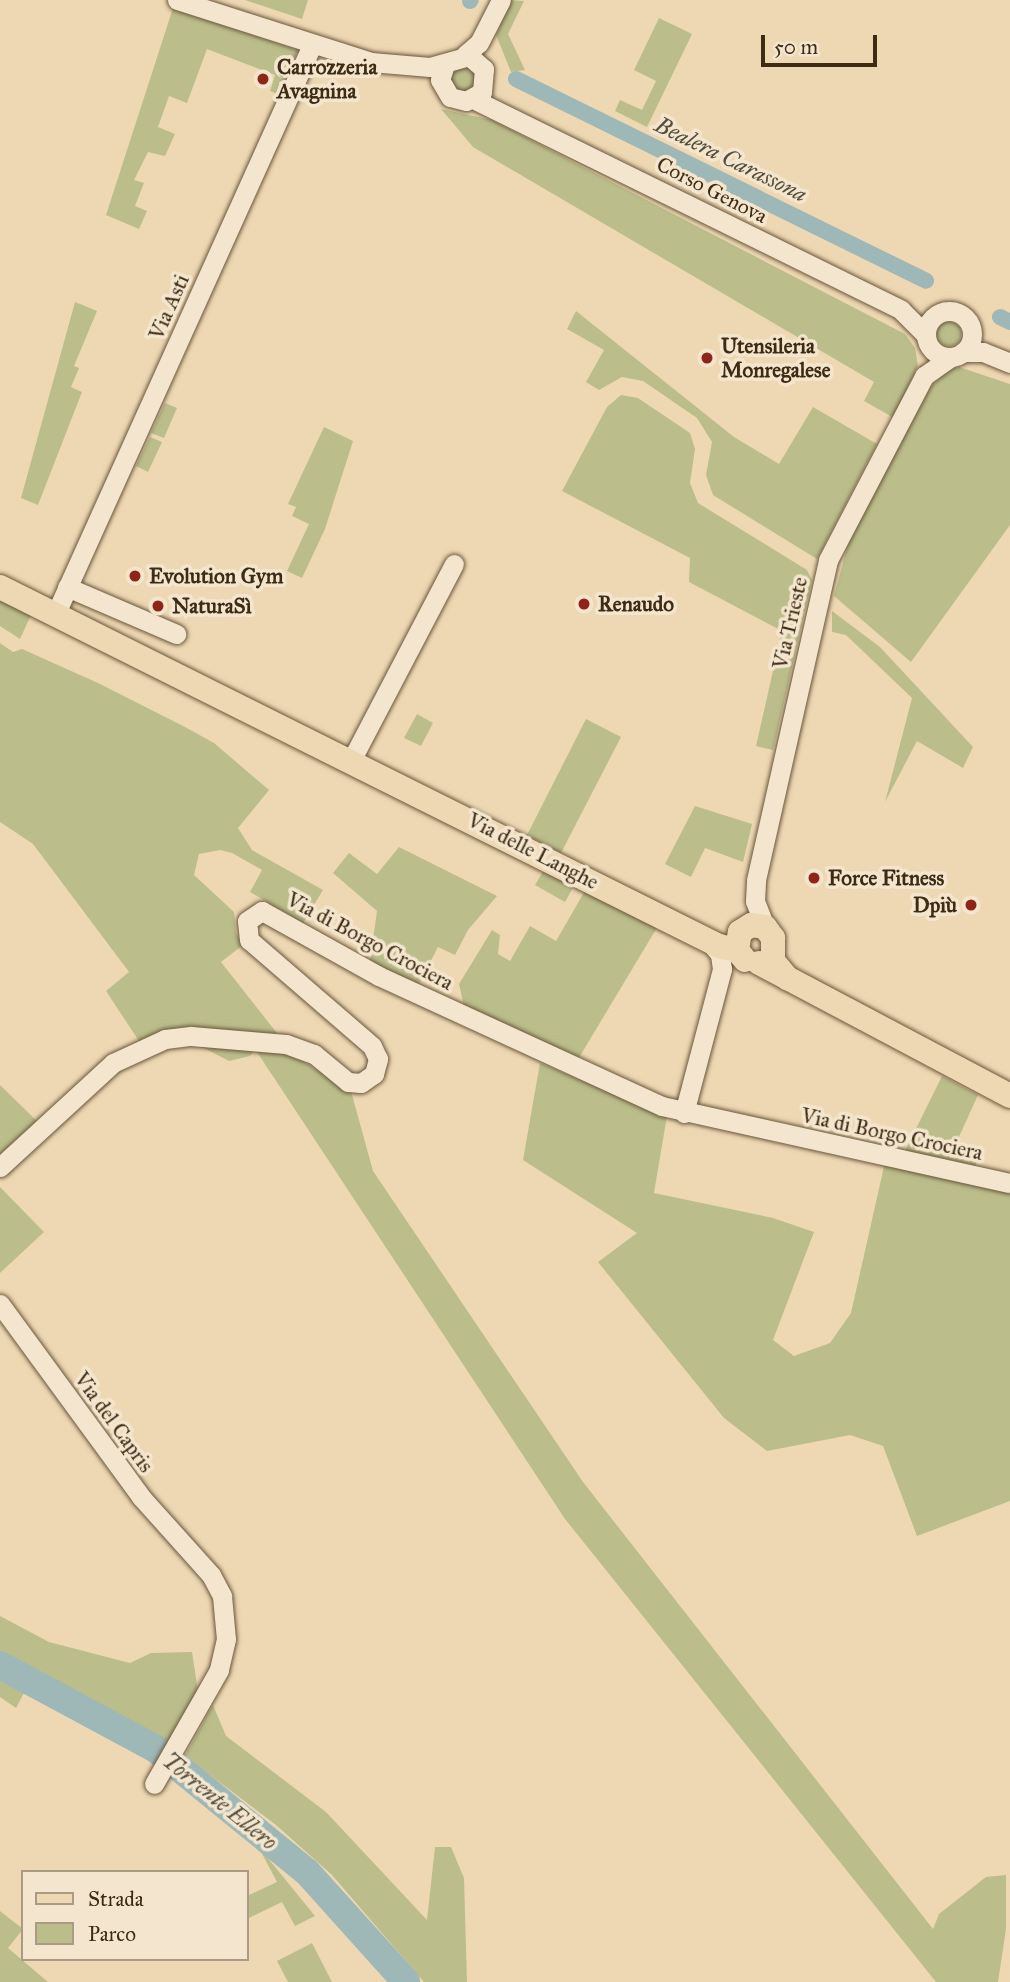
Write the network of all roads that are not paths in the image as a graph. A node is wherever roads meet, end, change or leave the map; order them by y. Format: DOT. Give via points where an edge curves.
graph roads {
  1 [pos="177,0"];
  2 [pos="502,0"];
  3 [pos="312,45"];
  4 [pos="473,59"];
  5 [pos="444,65"];
  6 [pos="416,67"];
  7 [pos="442,88"];
  8 [pos="479,92"];
  9 [pos="901,310"];
  10 [pos="939,313"];
  11 [pos="972,332"];
  12 [pos="927,339"];
  13 [pos="957,354"];
  14 [pos="1001,358"];
  15 [pos="924,376"];
  16 [pos="454,564"];
  17 [pos="0,587"];
  18 [pos="67,587"];
  19 [pos="56,613"];
  20 [pos="176,635"];
  21 [pos="352,759"];
  22 [pos="735,937"];
  23 [pos="765,958"];
  24 [pos="1010,1096"];
  25 [pos="684,1113"];
  26 [pos="0,1167"];
  27 [pos="1010,1183"];
  28 [pos="0,1304"];
  29 [pos="154,1784"];
  1 -- 3 [label="street"];
  2 -- 4 [label="street"];
  3 -- 6 [label="street" via="371,62"];
  3 -- 18 [label="street, Via Asti"];
  4 -- 5 [label="street"];
  4 -- 8 [label="street, Corso Genova"];
  5 -- 6 [label="street"];
  5 -- 7 [label="street"];
  6 -- 7 [label="street"];
  7 -- 8 [label="street" via="458,101"];
  8 -- 9 [label="street, Corso Genova" via="502,110"];
  9 -- 10 [label="street, Corso Genova"];
  9 -- 12 [label="street, Corso Genova"];
  10 -- 11 [label="street, Corso Genova" via="960,313"];
  10 -- 12 [label="street" via="930,320"];
  11 -- 13 [label="street"];
  11 -- 14 [label="street, Corso Genova"];
  12 -- 13 [label="street, Corso Genova" via="936,353"];
  12 -- 15 [label="street, Via Trieste"];
  13 -- 14 [label="street, Corso Genova"];
  13 -- 15 [label="street, Via Trieste"];
  15 -- 22 [label="street, Via Trieste" via="828,560 764,839 755,901"];
  16 -- 21 [label="street"];
  17 -- 19 [label="main road, Via delle Langhe"];
  18 -- 19 [label="street, Via Asti"];
  18 -- 20 [label="street"];
  19 -- 21 [label="main road, Via delle Langhe"];
  21 -- 22 [label="main road, Via delle Langhe"];
  22 -- 23 [label="main road, Via delle Langhe" via="742,958"];
  22 -- 23 [label="main road" via="774,938"];
  22 -- 25 [label="street, Via Trieste" via="720,954 722,969"];
  23 -- 24 [label="main road, Via delle Langhe" via="791,981"];
  25 -- 26 [label="street, Via di Borgo Crociera" via="587,1074 391,982 262,911 247,921 250,940 372,1046 378,1059 374,1073 361,1083 348,1082 314,1054 286,1044 191,1036 165,1039 113,1063"];
  25 -- 27 [label="street, Via di Borgo Crociera"];
  28 -- 29 [label="street, Via del Capris" via="141,1497 199,1560 222,1596 226,1639 219,1670"];
}
